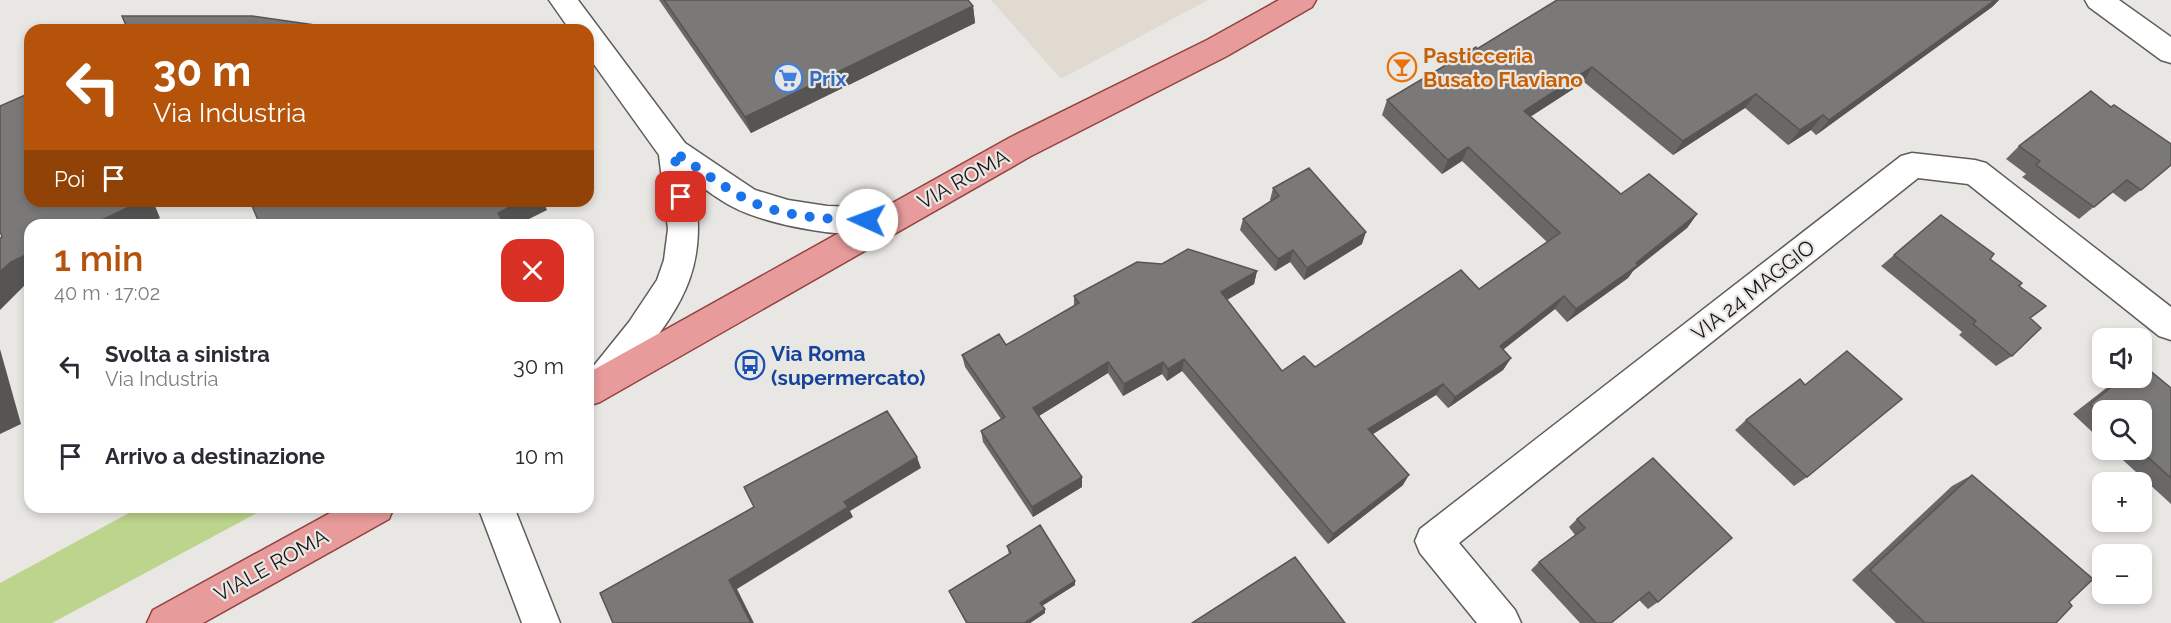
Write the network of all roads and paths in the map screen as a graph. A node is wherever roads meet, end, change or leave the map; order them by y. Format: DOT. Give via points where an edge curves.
graph roads {
  1 [pos="563,0"];
  2 [pos="1302,0"];
  3 [pos="2099,0"];
  4 [pos="581,24"];
  5 [pos="594,42"];
  6 [pos="2171,52"];
  7 [pos="674,152"];
  8 [pos="888,221"];
  9 [pos="2171,326"];
  10 [pos="594,387"];
  11 [pos="594,387"];
  12 [pos="365,513"];
  13 [pos="498,513"];
  14 [pos="166,623"];
  15 [pos="541,623"];
  16 [pos="1502,623"];
  1 -- 4 [label="street"];
  2 -- 8 [label="main road, VIA ROMA" via="1217,48 1020,147"];
  3 -- 6 [label="street"];
  5 -- 7 [label="street"];
  7 -- 8 [label="street" via="745,199 767,207 809,217"];
  7 -- 11 [label="street" via="684,222 676,275 664,300"];
  8 -- 10 [label="main road, VIA ROMA"];
  9 -- 16 [label="street, VIA 24 MAGGIO" via="1975,172 1912,165 1433,541"];
  12 -- 14 [label="main road, VIALE ROMA"];
  13 -- 15 [label="street"];
}
